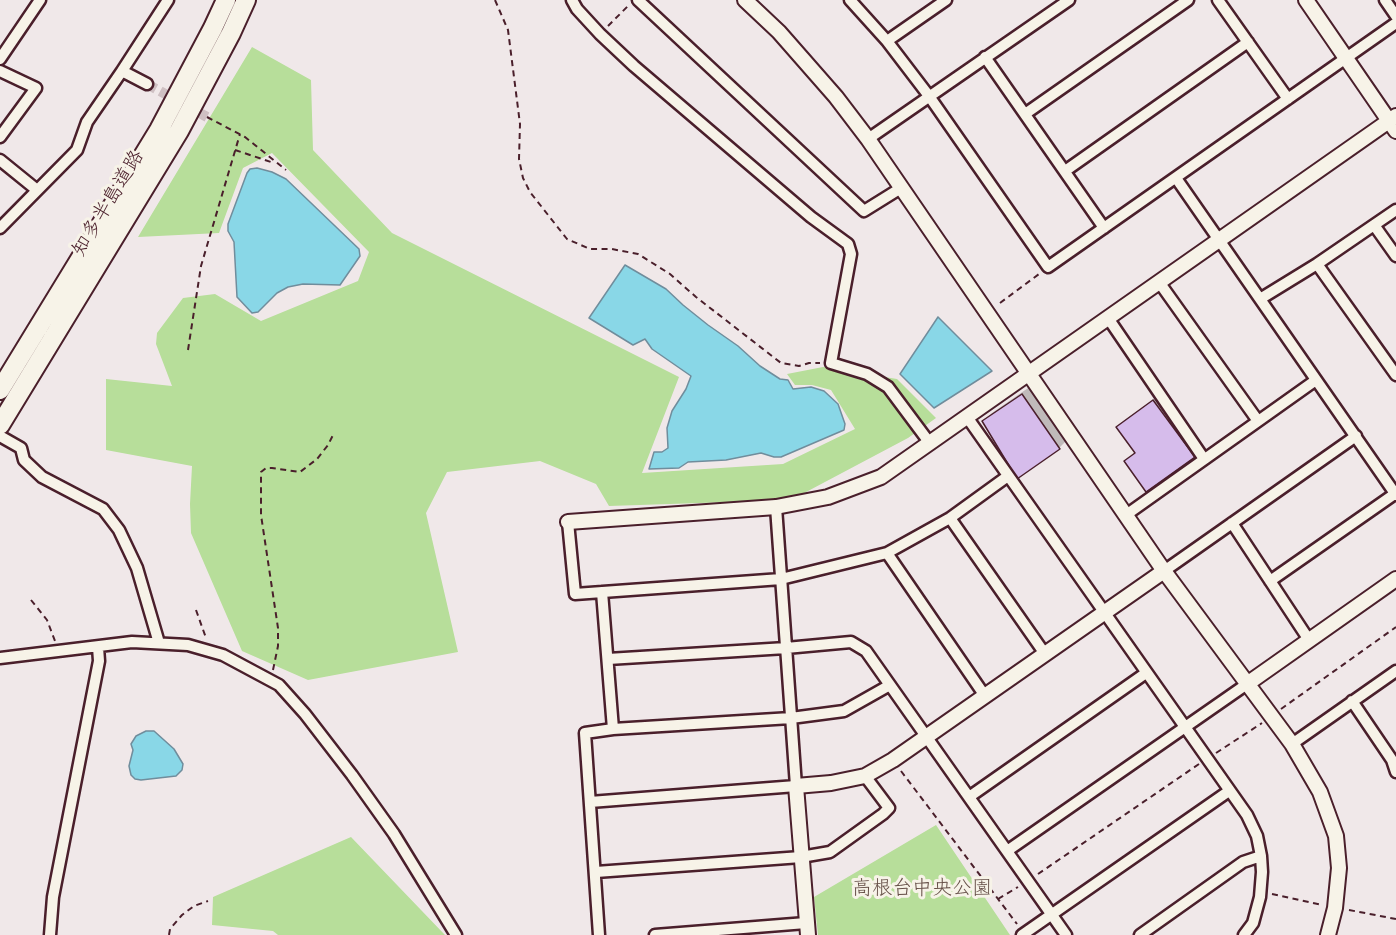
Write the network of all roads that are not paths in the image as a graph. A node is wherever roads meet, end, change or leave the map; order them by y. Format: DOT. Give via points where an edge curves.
graph roads {
  1 [pos="39,0"];
  2 [pos="168,0"];
  3 [pos="226,0"];
  4 [pos="246,0"];
  5 [pos="572,0"];
  6 [pos="636,0"];
  7 [pos="745,0"];
  8 [pos="850,0"];
  9 [pos="946,0"];
  10 [pos="1188,0"];
  11 [pos="1218,0"];
  12 [pos="1306,0"];
  13 [pos="1385,0"];
  14 [pos="1063,2"];
  15 [pos="1396,16"];
  16 [pos="1396,22"];
  17 [pos="887,41"];
  18 [pos="1248,42"];
  19 [pos="985,57"];
  20 [pos="1345,58"];
  21 [pos="0,59"];
  22 [pos="0,71"];
  23 [pos="122,71"];
  24 [pos="147,84"];
  25 [pos="929,96"];
  26 [pos="1288,99"];
  27 [pos="1024,114"];
  28 [pos="1394,123"];
  29 [pos="0,136"];
  30 [pos="868,139"];
  31 [pos="0,160"];
  32 [pos="1065,171"];
  33 [pos="1176,177"];
  34 [pos="902,188"];
  35 [pos="38,190"];
  36 [pos="1396,210"];
  37 [pos="1374,225"];
  38 [pos="0,228"];
  39 [pos="1104,228"];
  40 [pos="1219,240"];
  41 [pos="1396,256"];
  42 [pos="1317,264"];
  43 [pos="1159,282"];
  44 [pos="1260,299"];
  45 [pos="1108,318"];
  46 [pos="1030,373"];
  47 [pos="1396,375"];
  48 [pos="1316,380"];
  49 [pos="0,390"];
  50 [pos="967,417"];
  51 [pos="1258,421"];
  52 [pos="0,425"];
  53 [pos="0,436"];
  54 [pos="1356,436"];
  55 [pos="929,442"];
  56 [pos="1204,459"];
  57 [pos="1008,476"];
  58 [pos="1396,494"];
  59 [pos="776,507"];
  60 [pos="1126,515"];
  61 [pos="950,518"];
  62 [pos="568,522"];
  63 [pos="1232,523"];
  64 [pos="887,553"];
  65 [pos="1164,571"];
  66 [pos="781,579"];
  67 [pos="1396,579"];
  68 [pos="1270,581"];
  69 [pos="602,592"];
  70 [pos="1104,613"];
  71 [pos="1309,640"];
  72 [pos="159,643"];
  73 [pos="98,647"];
  74 [pos="786,648"];
  75 [pos="1045,654"];
  76 [pos="0,658"];
  77 [pos="608,659"];
  78 [pos="1396,671"];
  79 [pos="1146,673"];
  80 [pos="1246,684"];
  81 [pos="890,685"];
  82 [pos="985,696"];
  83 [pos="1352,701"];
  84 [pos="791,718"];
  85 [pos="1185,728"];
  86 [pos="613,729"];
  87 [pos="926,737"];
  88 [pos="1292,744"];
  89 [pos="1394,759"];
  90 [pos="1396,772"];
  91 [pos="865,776"];
  92 [pos="796,786"];
  93 [pos="1229,791"];
  94 [pos="969,797"];
  95 [pos="590,802"];
  96 [pos="1007,852"];
  97 [pos="1261,856"];
  98 [pos="801,857"];
  99 [pos="596,872"];
  100 [pos="1052,914"];
  101 [pos="807,929"];
  102 [pos="1023,934"];
  103 [pos="50,935"];
  104 [pos="456,935"];
  105 [pos="599,935"];
  106 [pos="655,935"];
  107 [pos="1066,935"];
  108 [pos="1140,935"];
  109 [pos="1244,935"];
  110 [pos="1328,935"];
  1 -- 21 [label="street"];
  2 -- 23 [label="street"];
  3 -- 49 [label="highway, 知多半島道路" via="159,130"];
  4 -- 52 [label="highway, 知多半島道路" via="178,132"];
  5 -- 55 [label="street" via="634,66 848,244 851,254 831,363 867,374 888,387"];
  6 -- 34 [label="street" via="864,211"];
  7 -- 30 [label="street" via="779,32"];
  8 -- 17 [label="street"];
  9 -- 17 [label="street"];
  10 -- 27 [label="street"];
  11 -- 18 [label="street"];
  12 -- 20 [label="street"];
  13 -- 15 [label="street"];
  14 -- 19 [label="street"];
  16 -- 20 [label="street"];
  17 -- 25 [label="street"];
  18 -- 26 [label="street"];
  18 -- 32 [label="street"];
  19 -- 25 [label="street"];
  19 -- 27 [label="street"];
  20 -- 26 [label="street"];
  20 -- 28 [label="street"];
  22 -- 29 [label="street" via="36,88"];
  23 -- 24 [label="street"];
  23 -- 35 [label="street" via="87,122 77,150"];
  25 -- 30 [label="street"];
  25 -- 39 [label="street" via="1048,267"];
  26 -- 33 [label="street"];
  27 -- 32 [label="street"];
  28 -- 40 [label="street"];
  30 -- 34 [label="street"];
  31 -- 35 [label="street"];
  32 -- 39 [label="street"];
  33 -- 39 [label="street"];
  33 -- 40 [label="street"];
  34 -- 46 [label="street"];
  35 -- 38 [label="street"];
  36 -- 37 [label="street"];
  37 -- 41 [label="street"];
  37 -- 42 [label="street"];
  40 -- 43 [label="street"];
  40 -- 44 [label="street"];
  42 -- 44 [label="street"];
  42 -- 47 [label="street"];
  43 -- 45 [label="street"];
  43 -- 51 [label="street"];
  44 -- 48 [label="street"];
  45 -- 46 [label="street"];
  45 -- 56 [label="street"];
  46 -- 50 [label="street"];
  46 -- 60 [label="street"];
  48 -- 51 [label="street"];
  48 -- 54 [label="street"];
  50 -- 55 [label="street"];
  50 -- 57 [label="street"];
  51 -- 56 [label="street"];
  53 -- 72 [label="street" via="21,448 24,460 42,477 103,509 119,530 137,568"];
  54 -- 58 [label="street"];
  54 -- 63 [label="street"];
  55 -- 59 [label="street" via="881,477 828,497"];
  56 -- 60 [label="street"];
  57 -- 61 [label="street"];
  57 -- 70 [label="street"];
  58 -- 68 [label="street"];
  59 -- 62 [label="street"];
  59 -- 66 [label="street"];
  60 -- 65 [label="street"];
  61 -- 64 [label="street"];
  61 -- 75 [label="street"];
  62 -- 69 [label="street" via="575,594"];
  63 -- 65 [label="street"];
  63 -- 68 [label="street"];
  64 -- 66 [label="street"];
  64 -- 82 [label="street"];
  65 -- 70 [label="street"];
  65 -- 80 [label="street"];
  66 -- 69 [label="street"];
  66 -- 74 [label="street"];
  67 -- 71 [label="street"];
  68 -- 71 [label="street"];
  69 -- 77 [label="street"];
  70 -- 75 [label="street"];
  70 -- 79 [label="street"];
  71 -- 80 [label="street"];
  72 -- 73 [label="street"];
  72 -- 104 [label="street" via="206,650 239,662 279,685 394,834"];
  73 -- 76 [label="street"];
  73 -- 103 [label="street" via="99,661 53,897"];
  74 -- 77 [label="street"];
  74 -- 81 [label="street" via="851,642 866,651"];
  74 -- 84 [label="street"];
  75 -- 82 [label="street"];
  77 -- 86 [label="street"];
  78 -- 83 [label="street"];
  79 -- 85 [label="street"];
  79 -- 94 [label="street"];
  80 -- 85 [label="street"];
  80 -- 88 [label="street"];
  81 -- 84 [label="street" via="844,711"];
  81 -- 87 [label="street"];
  82 -- 87 [label="street"];
  83 -- 88 [label="street"];
  83 -- 89 [label="street"];
  84 -- 86 [label="street"];
  84 -- 92 [label="street"];
  85 -- 93 [label="street"];
  85 -- 96 [label="street"];
  86 -- 95 [label="street" via="585,733"];
  87 -- 91 [label="street"];
  87 -- 94 [label="street"];
  88 -- 110 [label="street" via="1320,792 1336,836 1339,868"];
  89 -- 90 [label="street"];
  91 -- 92 [label="street"];
  91 -- 98 [label="street" via="889,808 830,852"];
  92 -- 95 [label="street"];
  92 -- 98 [label="street"];
  93 -- 97 [label="street" via="1247,815"];
  93 -- 100 [label="street"];
  94 -- 96 [label="street"];
  95 -- 99 [label="street"];
  96 -- 100 [label="street"];
  97 -- 108 [label="street" via="1243,862"];
  97 -- 109 [label="street" via="1261,892 1253,922"];
  98 -- 99 [label="street"];
  98 -- 101 [label="street"];
  99 -- 105 [label="street"];
  100 -- 102 [label="street"];
  100 -- 107 [label="street"];
  101 -- 106 [label="street"];
}
